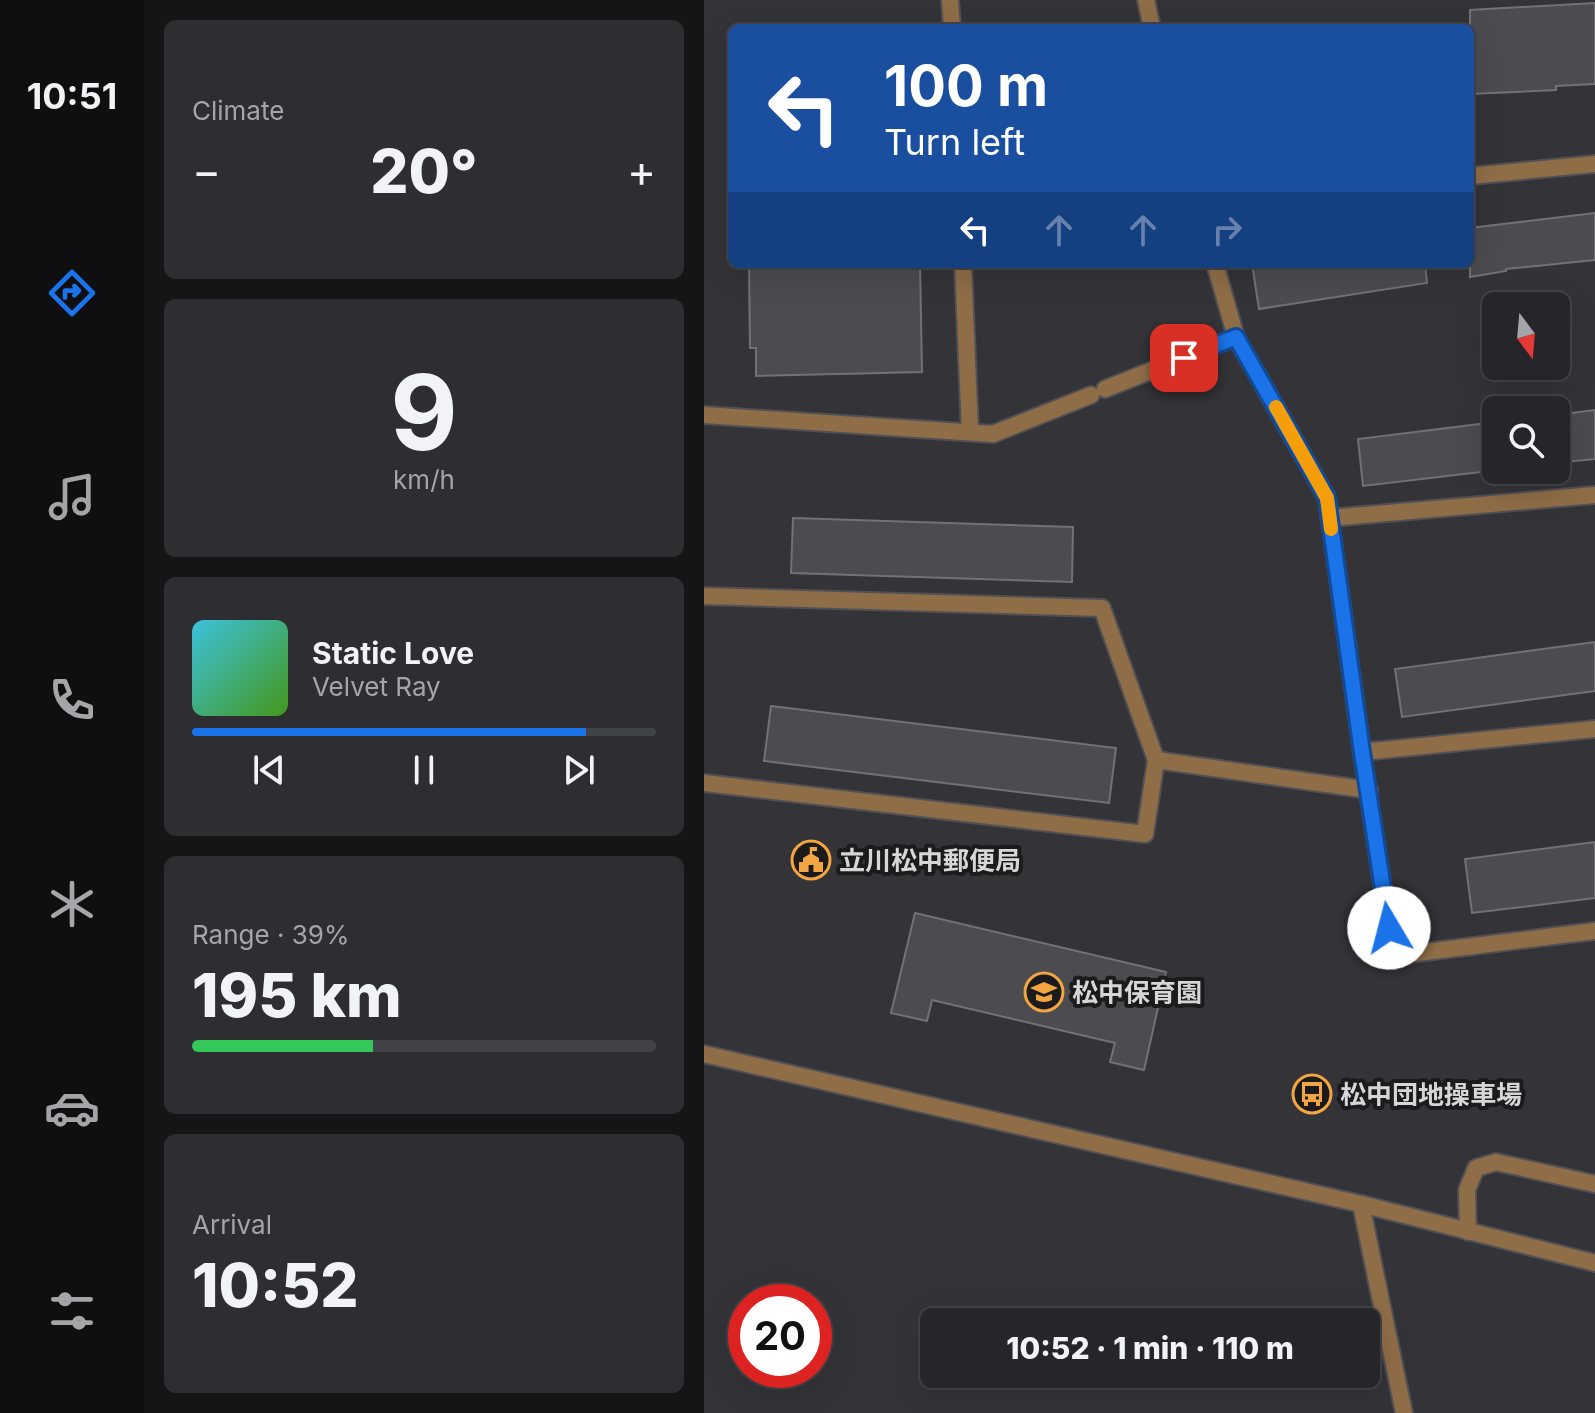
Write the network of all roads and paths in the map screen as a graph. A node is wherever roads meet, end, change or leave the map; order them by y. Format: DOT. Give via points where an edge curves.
graph roads {
  1 [pos="950,0"];
  2 [pos="1146,0"];
  3 [pos="952,24"];
  4 [pos="1151,24"];
  5 [pos="1595,164"];
  6 [pos="1474,176"];
  7 [pos="963,268"];
  8 [pos="1216,268"];
  9 [pos="1236,337"];
  10 [pos="704,415"];
  11 [pos="970,432"];
  12 [pos="1595,495"];
  13 [pos="1329,518"];
  14 [pos="704,596"];
  15 [pos="1595,729"];
  16 [pos="1362,752"];
  17 [pos="1156,760"];
  18 [pos="704,783"];
  19 [pos="1369,790"];
  20 [pos="1595,931"];
  21 [pos="704,1054"];
  22 [pos="1595,1184"];
  23 [pos="1361,1204"];
  24 [pos="1468,1232"];
  25 [pos="1595,1263"];
  26 [pos="1404,1413"];
  1 -- 3 [label="street"];
  2 -- 4 [label="street"];
  5 -- 6 [label="street"];
  7 -- 11 [label="street"];
  8 -- 9 [label="street"];
  9 -- 11 [label="street" via="993,434"];
  9 -- 13 [label="street" via="1327,498"];
  10 -- 11 [label="street"];
  12 -- 13 [label="street"];
  13 -- 16 [label="street"];
  14 -- 17 [label="street" via="1102,608"];
  15 -- 16 [label="street"];
  16 -- 19 [label="street"];
  17 -- 18 [label="street" via="1145,834"];
  17 -- 19 [label="street"];
  19 -- 20 [label="street" via="1393,956"];
  21 -- 23 [label="street"];
  22 -- 24 [label="street" via="1496,1162 1476,1168 1467,1190"];
  23 -- 24 [label="street"];
  23 -- 26 [label="street"];
  24 -- 25 [label="street"];
}
